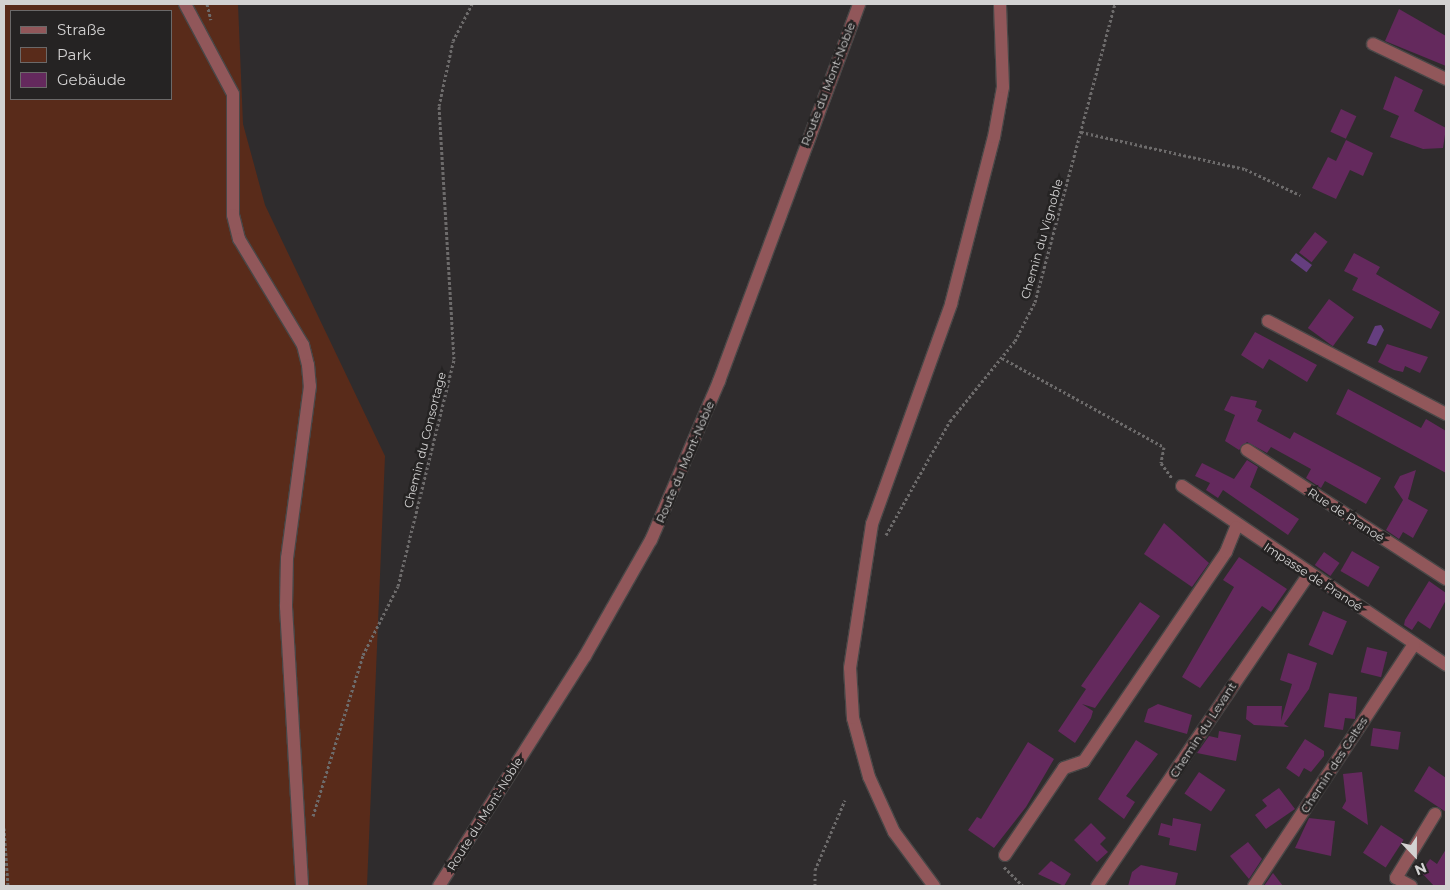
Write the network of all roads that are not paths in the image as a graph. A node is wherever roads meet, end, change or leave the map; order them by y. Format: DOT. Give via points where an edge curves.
graph roads {
  1 [pos="185,4"];
  2 [pos="859,4"];
  3 [pos="1000,4"];
  4 [pos="1373,44"];
  5 [pos="1446,79"];
  6 [pos="1268,321"];
  7 [pos="1446,414"];
  8 [pos="1247,450"];
  9 [pos="1182,486"];
  10 [pos="1236,527"];
  11 [pos="1309,574"];
  12 [pos="1446,579"];
  13 [pos="1414,644"];
  14 [pos="1446,665"];
  15 [pos="1435,814"];
  16 [pos="1005,855"];
  17 [pos="302,886"];
  18 [pos="439,886"];
  19 [pos="934,886"];
  20 [pos="1096,886"];
  21 [pos="1254,886"];
  22 [pos="1411,886"];
  1 -- 17 [label="street" via="232,94 233,215 239,239 303,345 308,366 310,386 287,558 286,607"];
  2 -- 18 [label="street, Route du Mont-Noble" via="719,381 651,540 585,656"];
  3 -- 19 [label="street" via="1003,88 994,137 950,304 887,472 866,552 850,668 853,718 869,777 884,812"];
  4 -- 5 [label="street"];
  6 -- 7 [label="street"];
  8 -- 12 [label="street, Rue de Pranoé"];
  9 -- 10 [label="street, Impasse de Pranoé"];
  10 -- 11 [label="street, Impasse de Pranoé"];
  10 -- 16 [label="street" via="1226,552 1084,761 1064,768"];
  11 -- 13 [label="street, Impasse de Pranoé"];
  11 -- 20 [label="street, Chemin du Levant"];
  13 -- 14 [label="street, Impasse de Pranoé"];
  13 -- 21 [label="street, Chemin des Celtes"];
  15 -- 22 [label="street" via="1396,878"];
}
